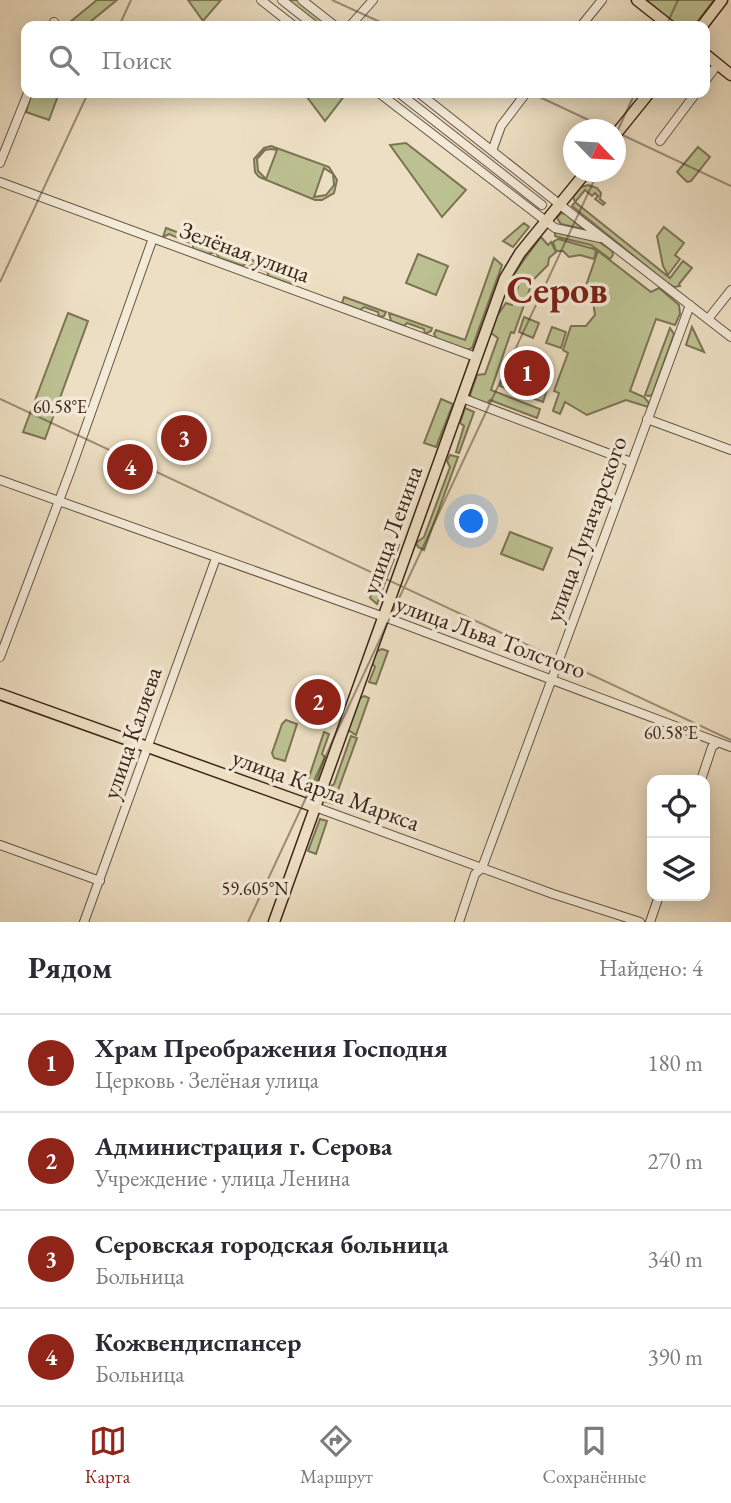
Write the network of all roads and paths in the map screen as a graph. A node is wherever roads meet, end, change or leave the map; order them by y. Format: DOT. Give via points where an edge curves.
graph roads {
  1 [pos="261,0"];
  2 [pos="282,0"];
  3 [pos="302,0"];
  4 [pos="373,0"];
  5 [pos="603,0"];
  6 [pos="636,0"];
  7 [pos="722,0"];
  8 [pos="288,21"];
  9 [pos="309,21"];
  10 [pos="329,21"];
  11 [pos="354,21"];
  12 [pos="585,21"];
  13 [pos="663,21"];
  14 [pos="706,21"];
  15 [pos="710,58"];
  16 [pos="718,64"];
  17 [pos="710,74"];
  18 [pos="731,75"];
  19 [pos="26,98"];
  20 [pos="385,98"];
  21 [pos="405,98"];
  22 [pos="425,98"];
  23 [pos="522,98"];
  24 [pos="645,98"];
  25 [pos="692,98"];
  26 [pos="626,121"];
  27 [pos="660,141"];
  28 [pos="492,151"];
  29 [pos="0,163"];
  30 [pos="0,182"];
  31 [pos="578,182"];
  32 [pos="542,205"];
  33 [pos="560,205"];
  34 [pos="546,222"];
  35 [pos="153,238"];
  36 [pos="603,238"];
  37 [pos="731,290"];
  38 [pos="690,305"];
  39 [pos="708,319"];
  40 [pos="731,337"];
  41 [pos="476,357"];
  42 [pos="462,398"];
  43 [pos="647,419"];
  44 [pos="731,450"];
  45 [pos="631,462"];
  46 [pos="0,480"];
  47 [pos="59,501"];
  48 [pos="216,558"];
  49 [pos="383,617"];
  50 [pos="0,657"];
  51 [pos="551,680"];
  52 [pos="0,694"];
  53 [pos="717,743"];
  54 [pos="731,747"];
  55 [pos="148,748"];
  56 [pos="703,775"];
  57 [pos="314,807"];
  58 [pos="0,845"];
  59 [pos="482,868"];
  60 [pos="100,881"];
  61 [pos="657,901"];
  62 [pos="85,922"];
  63 [pos="274,922"];
  64 [pos="458,922"];
  65 [pos="640,922"];
  66 [pos="650,922"];
  1 -- 8 [label="street"];
  2 -- 9 [label="street"];
  3 -- 10 [label="street"];
  4 -- 11 [label="street"];
  5 -- 12 [label="street"];
  6 -- 13 [label="main road"];
  7 -- 14 [label="main road"];
  15 -- 16 [label="main road"];
  16 -- 17 [label="street"];
  16 -- 18 [label="main road"];
  19 -- 29 [label="street"];
  20 -- 34 [label="street"];
  21 -- 32 [label="street"];
  22 -- 28 [label="street"];
  23 -- 28 [label="street" via="501,126"];
  24 -- 26 [label="main road"];
  25 -- 27 [label="street"];
  28 -- 33 [label="street"];
  30 -- 35 [label="street, Зелёная улица"];
  31 -- 33 [label="main road, улица Ленина"];
  33 -- 34 [label="main road, улица Ленина"];
  33 -- 36 [label="street"];
  34 -- 36 [label="street"];
  34 -- 41 [label="main road, улица Ленина" via="505,278"];
  35 -- 41 [label="street, Зелёная улица"];
  35 -- 47 [label="street"];
  36 -- 38 [label="street"];
  37 -- 39 [label="street"];
  38 -- 39 [label="street"];
  38 -- 43 [label="street, улица Луначарского"];
  39 -- 40 [label="street"];
  41 -- 42 [label="main road, улица Ленина"];
  42 -- 45 [label="street"];
  42 -- 49 [label="main road, улица Ленина"];
  43 -- 44 [label="street"];
  43 -- 45 [label="street, улица Луначарского"];
  45 -- 51 [label="street, улица Луначарского"];
  46 -- 47 [label="street, улица Льва Толстого"];
  47 -- 48 [label="street, улица Льва Толстого"];
  47 -- 50 [label="street"];
  48 -- 49 [label="street, улица Льва Толстого"];
  48 -- 55 [label="street, улица Каляева"];
  49 -- 51 [label="street, улица Льва Толстого"];
  49 -- 57 [label="main road, улица Ленина"];
  51 -- 53 [label="street, улица Льва Толстого"];
  51 -- 59 [label="street, улица Луначарского"];
  52 -- 55 [label="main road, улица Карла Маркса"];
  53 -- 54 [label="street, улица Льва Толстого"];
  53 -- 56 [label="street"];
  55 -- 57 [label="main road, улица Карла Маркса"];
  55 -- 60 [label="street, улица Каляева"];
  57 -- 59 [label="street, улица Карла Маркса"];
  57 -- 63 [label="main road, улица Ленина"];
  58 -- 60 [label="street"];
  59 -- 64 [label="street, улица Луначарского" via="475,874"];
  59 -- 65 [label="street, улица Карла Маркса"];
  60 -- 62 [label="street, улица Каляева"];
  61 -- 66 [label="street"];
}
